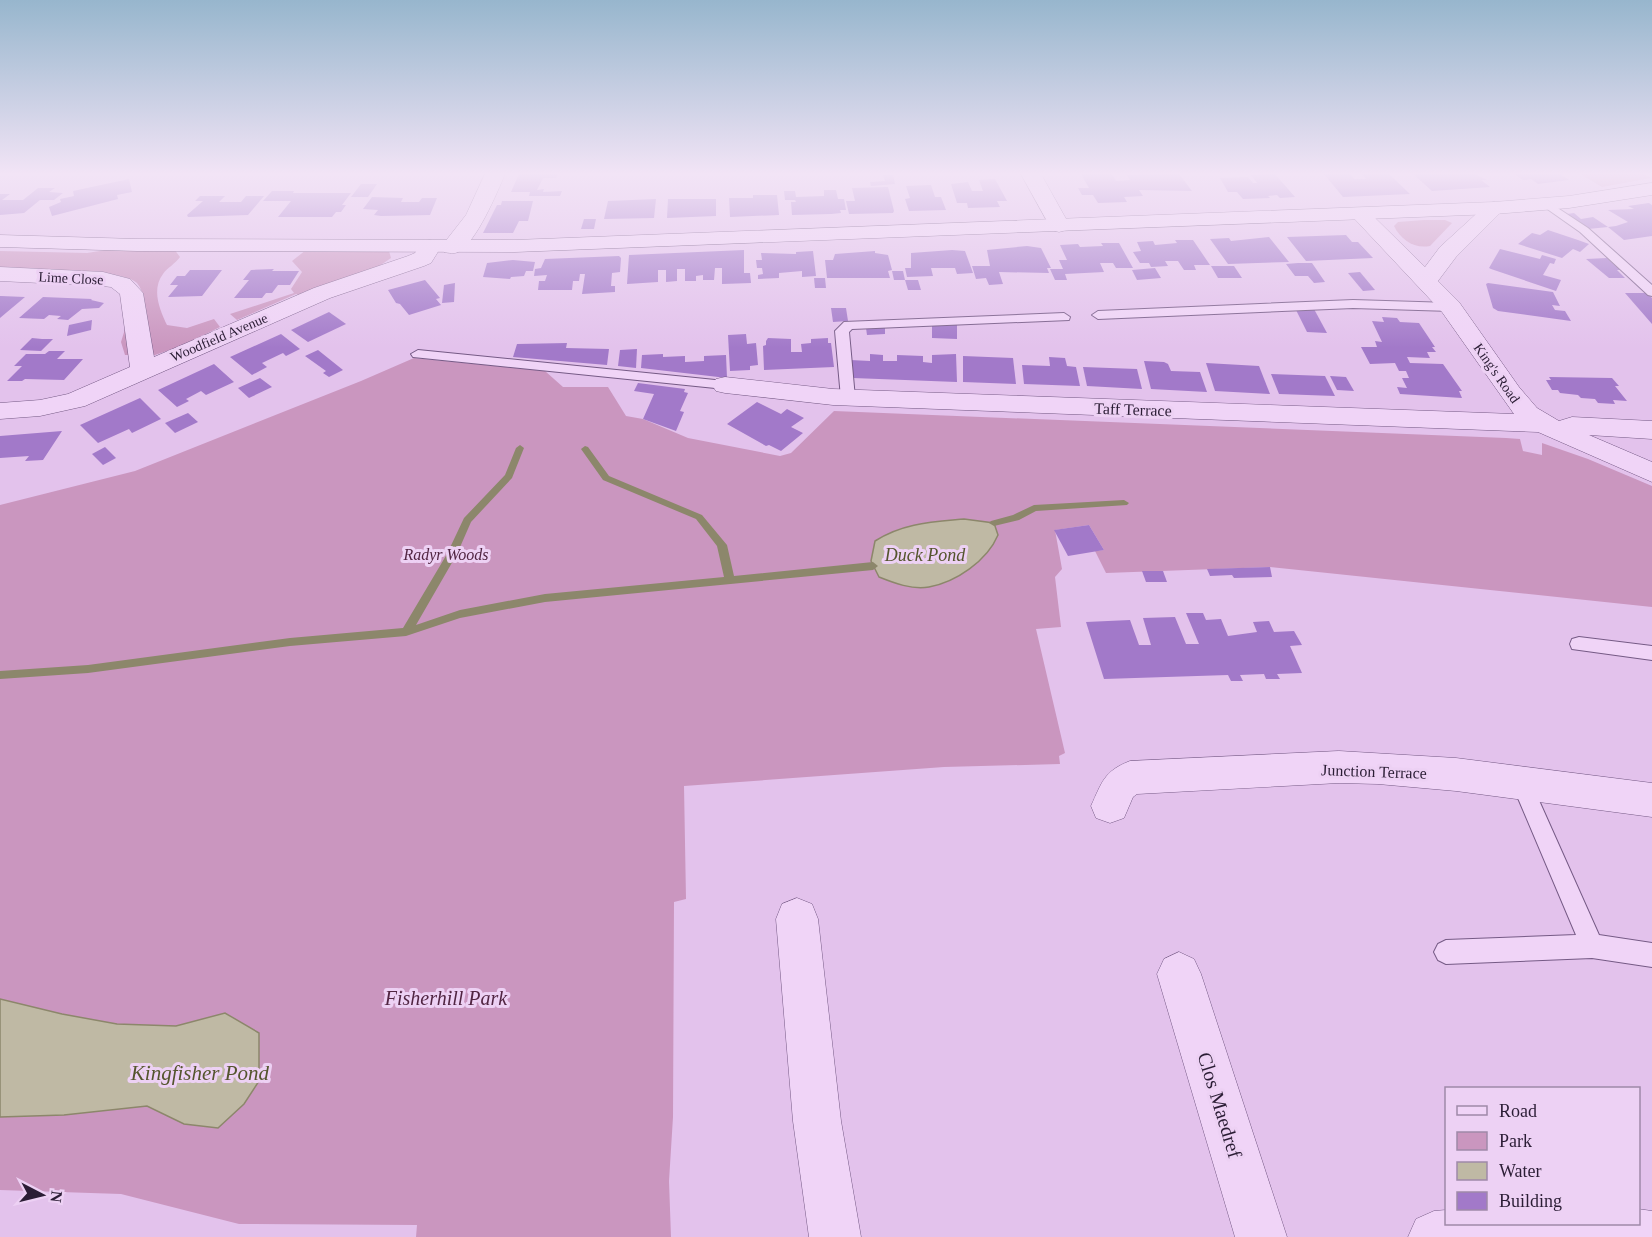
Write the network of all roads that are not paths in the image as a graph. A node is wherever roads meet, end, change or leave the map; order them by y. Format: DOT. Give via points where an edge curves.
graph roads {
  1 [pos="459,232"];
  2 [pos="890,232"];
  3 [pos="1378,232"];
  4 [pos="1470,232"];
  5 [pos="1586,232"];
  6 [pos="0,241"];
  7 [pos="441,247"];
  8 [pos="0,274"];
  9 [pos="1427,280"];
  10 [pos="1652,292"];
  11 [pos="1452,307"];
  12 [pos="1098,315"];
  13 [pos="1064,317"];
  14 [pos="418,354"];
  15 [pos="143,369"];
  16 [pos="725,385"];
  17 [pos="848,398"];
  18 [pos="0,411"];
  19 [pos="1550,428"];
  20 [pos="1652,430"];
  21 [pos="1652,472"];
  22 [pos="1580,644"];
  23 [pos="1652,653"];
  24 [pos="1522,784"];
  25 [pos="1652,800"];
  26 [pos="1110,806"];
  27 [pos="797,919"];
  28 [pos="1592,946"];
  29 [pos="1446,952"];
  30 [pos="1652,955"];
  31 [pos="1179,974"];
  32 [pos="835,1237"];
  33 [pos="1261,1237"];
  34 [pos="1434,1237"];
  35 [pos="1651,1237"];
  1 -- 7 [label="street, Woodfield Avenue"];
  2 -- 7 [label="street"];
  3 -- 9 [label="street, King's Road"];
  4 -- 9 [label="street"];
  5 -- 10 [label="lane"];
  6 -- 7 [label="street"];
  7 -- 15 [label="street, Woodfield Avenue" via="417,261 322,293"];
  8 -- 15 [label="street, Lime Close" via="103,279 127,286"];
  9 -- 11 [label="street, King's Road"];
  11 -- 12 [label="lane" via="1353,304"];
  11 -- 19 [label="street, King's Road" via="1519,405"];
  13 -- 17 [label="lane" via="849,325 842,331"];
  14 -- 16 [label="lane"];
  15 -- 18 [label="street, Woodfield Avenue" via="76,400"];
  16 -- 17 [label="street, Taff Terrace"];
  17 -- 19 [label="street, Taff Terrace"];
  19 -- 20 [label="street"];
  19 -- 21 [label="street, King's Road"];
  22 -- 23 [label="lane"];
  24 -- 25 [label="street, Junction Terrace"];
  24 -- 26 [label="street, Junction Terrace" via="1368,767 1225,772 1130,778 1119,786"];
  24 -- 28 [label="lane"];
  27 -- 32 [label="street" via="817,1121"];
  28 -- 29 [label="lane"];
  28 -- 30 [label="lane"];
  31 -- 33 [label="street, Clos Maedref"];
  34 -- 35 [label="street" via="1579,1230"];
}
